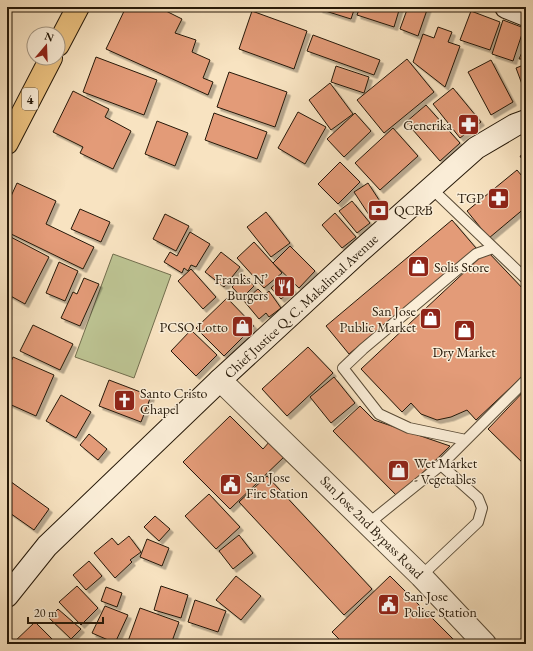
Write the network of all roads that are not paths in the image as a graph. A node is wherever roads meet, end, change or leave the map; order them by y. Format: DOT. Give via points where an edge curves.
graph roads {
  1 [pos="78,7"];
  2 [pos="506,7"];
  3 [pos="526,15"];
  4 [pos="66,30"];
  5 [pos="48,66"];
  6 [pos="526,121"];
  7 [pos="7,143"];
  8 [pos="431,188"];
  9 [pos="493,248"];
  10 [pos="526,279"];
  11 [pos="220,380"];
  12 [pos="526,380"];
  13 [pos="466,440"];
  14 [pos="441,465"];
  15 [pos="369,523"];
  16 [pos="422,576"];
  17 [pos="7,596"];
  18 [pos="485,644"];
  1 -- 4 [label="highway"];
  2 -- 3 [label="main road"];
  5 -- 7 [label="highway, 4"];
  6 -- 8 [label="main road, Chief Justice Q. C. Makalintal Avenue" via="476,148"];
  8 -- 9 [label="lane"];
  8 -- 11 [label="main road, Chief Justice Q. C. Makalintal Avenue"];
  9 -- 10 [label="lane"];
  9 -- 13 [label="lane" via="476,254 343,368 378,414 409,428"];
  11 -- 15 [label="main road, San Jose 2nd Bypass Road"];
  11 -- 17 [label="main road, Chief Justice Q. C. Makalintal Avenue" via="47,546"];
  12 -- 13 [label="lane"];
  13 -- 14 [label="lane"];
  14 -- 15 [label="lane"];
  14 -- 16 [label="lane" via="478,498 482,508 478,522"];
  15 -- 16 [label="main road, San Jose 2nd Bypass Road"];
  16 -- 18 [label="main road, San Jose 2nd Bypass Road"];
}
